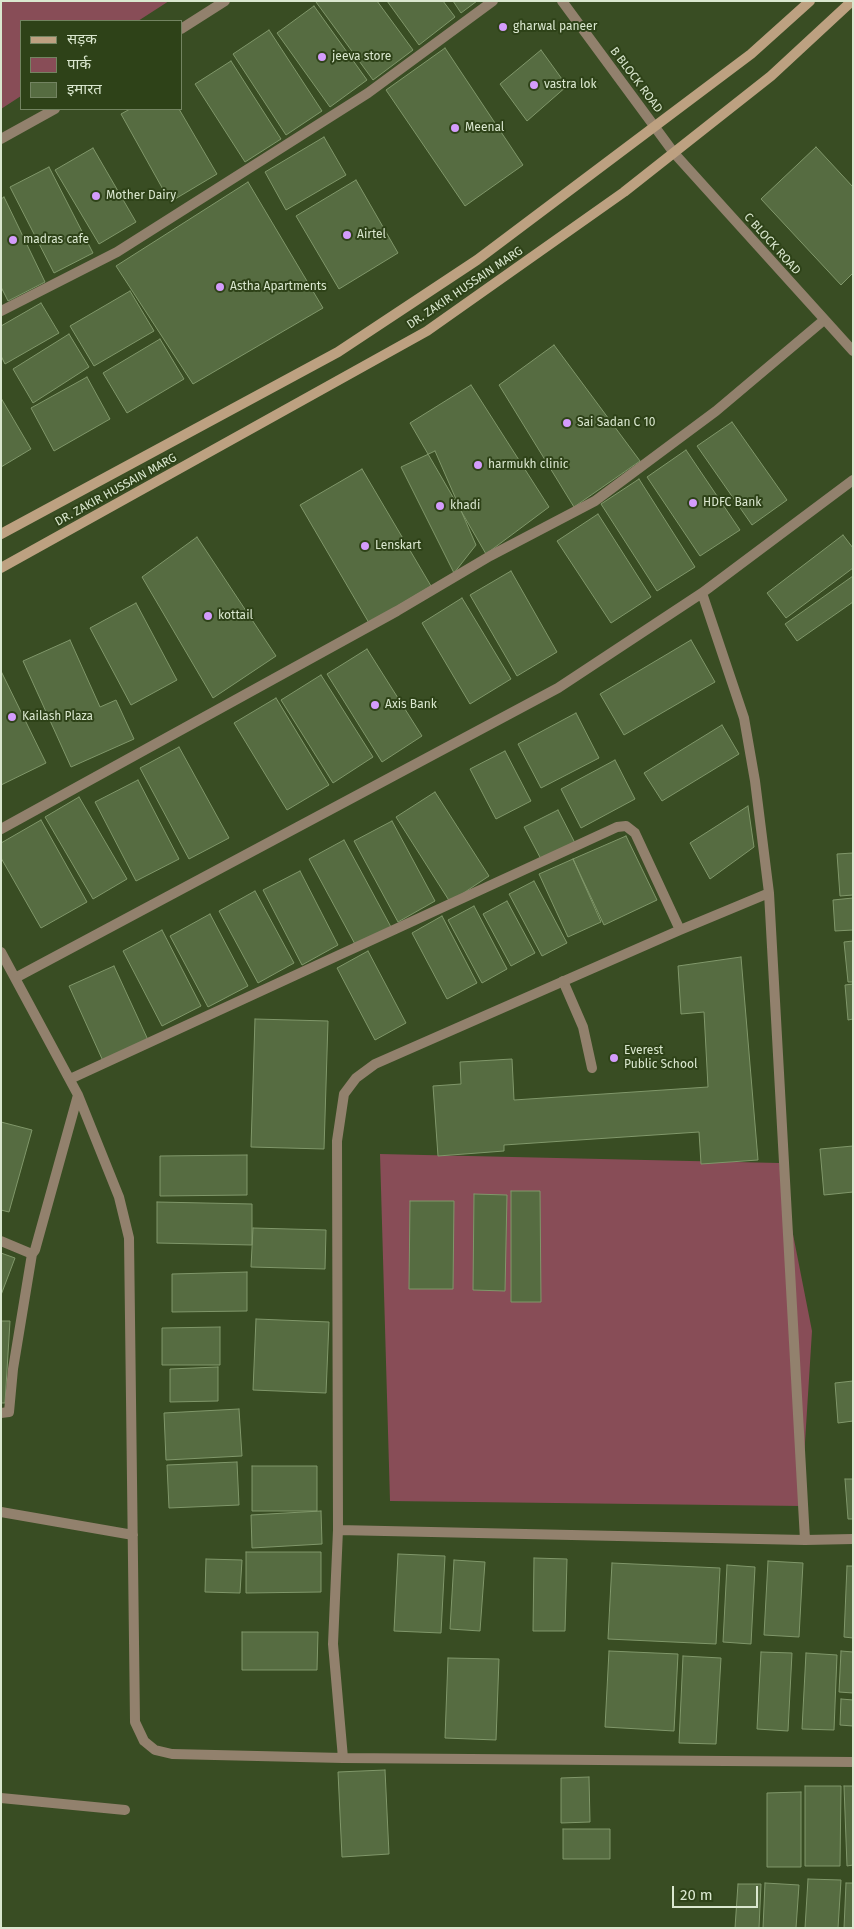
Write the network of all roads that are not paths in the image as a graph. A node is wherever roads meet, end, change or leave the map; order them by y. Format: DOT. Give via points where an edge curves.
graph roads {
  1 [pos="224,1"];
  2 [pos="493,1"];
  3 [pos="562,1"];
  4 [pos="810,1"];
  5 [pos="852,1"];
  6 [pos="182,28"];
  7 [pos="53,110"];
  8 [pos="654,126"];
  9 [pos="1,139"];
  10 [pos="674,153"];
  11 [pos="1,311"];
  12 [pos="824,320"];
  13 [pos="853,351"];
  14 [pos="853,480"];
  15 [pos="1,534"];
  16 [pos="1,568"];
  17 [pos="702,593"];
  18 [pos="1,828"];
  19 [pos="770,893"];
  20 [pos="680,930"];
  21 [pos="1,952"];
  22 [pos="16,977"];
  23 [pos="563,981"];
  24 [pos="592,1068"];
  25 [pos="70,1079"];
  26 [pos="78,1095"];
  27 [pos="1,1241"];
  28 [pos="32,1254"];
  29 [pos="1,1413"];
  30 [pos="1,1512"];
  31 [pos="338,1530"];
  32 [pos="133,1535"];
  33 [pos="853,1539"];
  34 [pos="805,1540"];
  35 [pos="343,1758"];
  36 [pos="853,1762"];
  37 [pos="1,1798"];
  38 [pos="125,1810"];
  1 -- 6 [label="street"];
  2 -- 11 [label="street" via="368,93 117,252"];
  3 -- 8 [label="street, B BLOCK ROAD"];
  4 -- 8 [label="street, DR. ZAKIR HUSSAIN MARG" via="751,54"];
  5 -- 10 [label="street, DR. ZAKIR HUSSAIN MARG" via="770,76"];
  7 -- 9 [label="street"];
  8 -- 10 [label="street, B BLOCK ROAD"];
  8 -- 15 [label="street, DR. ZAKIR HUSSAIN MARG" via="477,260 338,352"];
  10 -- 12 [label="street, C BLOCK ROAD"];
  10 -- 16 [label="street, DR. ZAKIR HUSSAIN MARG" via="427,331"];
  12 -- 13 [label="street, C BLOCK ROAD"];
  12 -- 18 [label="street" via="716,411 595,502 490,556 397,611"];
  14 -- 17 [label="street"];
  17 -- 19 [label="street" via="744,718"];
  17 -- 22 [label="street" via="558,688"];
  19 -- 20 [label="street"];
  19 -- 34 [label="street"];
  20 -- 23 [label="street"];
  20 -- 25 [label="street" via="635,833 626,826 617,827"];
  21 -- 22 [label="street"];
  22 -- 25 [label="street"];
  23 -- 24 [label="street" via="583,1027"];
  23 -- 31 [label="street" via="375,1064 356,1078 344,1094 337,1141"];
  25 -- 26 [label="street"];
  26 -- 28 [label="street"];
  26 -- 32 [label="street" via="119,1197 129,1238"];
  27 -- 28 [label="street"];
  28 -- 29 [label="street" via="9,1412"];
  30 -- 32 [label="street"];
  31 -- 34 [label="street"];
  31 -- 35 [label="street" via="333,1644"];
  32 -- 35 [label="street" via="135,1722 144,1741 155,1750 172,1754"];
  33 -- 34 [label="street"];
  35 -- 36 [label="street"];
  37 -- 38 [label="street"];
}
